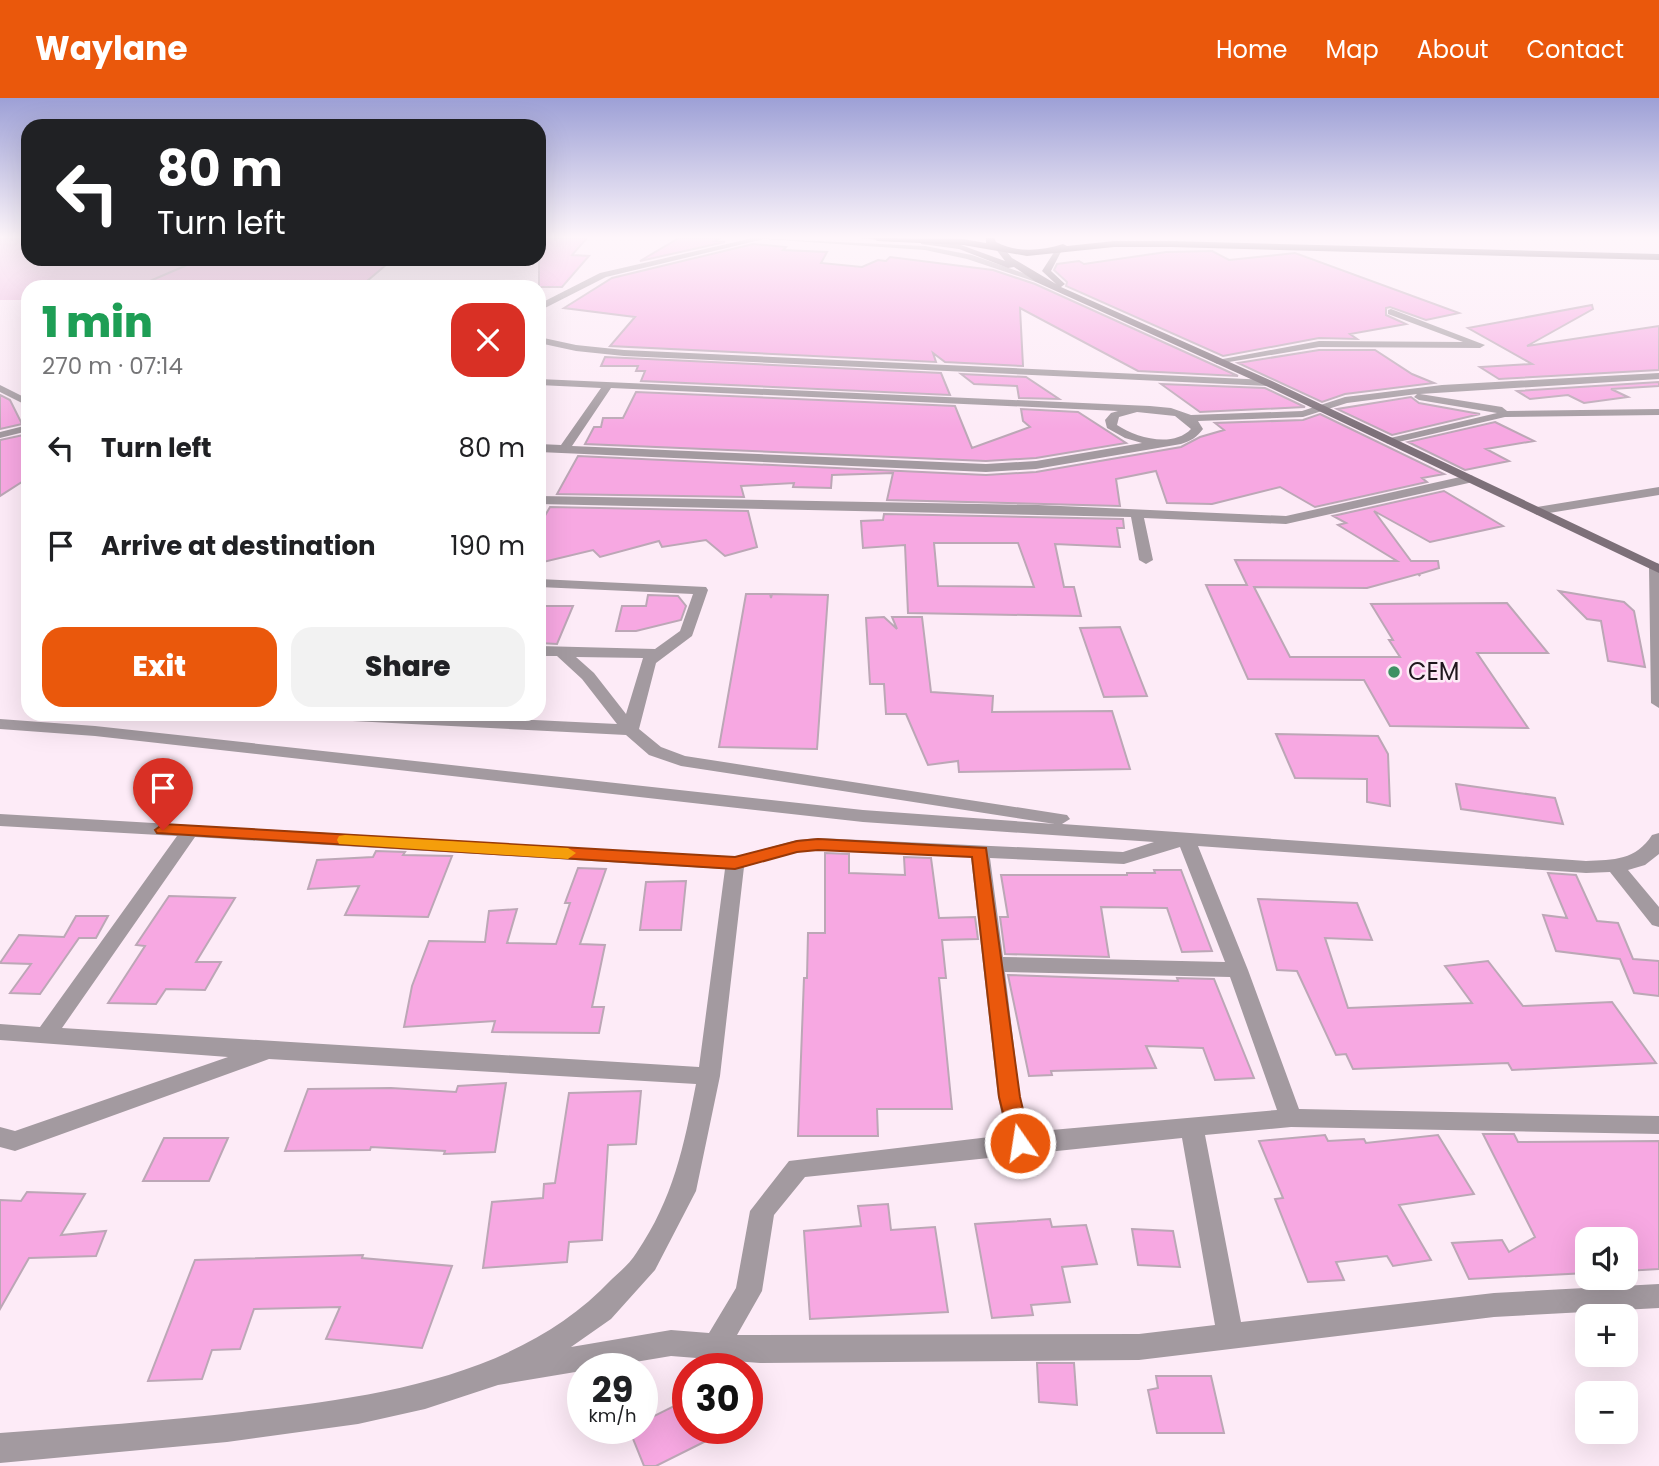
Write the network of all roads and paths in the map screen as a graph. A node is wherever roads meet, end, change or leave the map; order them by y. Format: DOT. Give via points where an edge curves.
graph roads {
  1 [pos="1087,302"];
  2 [pos="1101,302"];
  3 [pos="1391,312"];
  4 [pos="546,342"];
  5 [pos="1213,359"];
  6 [pos="1659,376"];
  7 [pos="546,382"];
  8 [pos="1268,383"];
  9 [pos="608,385"];
  10 [pos="0,388"];
  11 [pos="1395,393"];
  12 [pos="21,399"];
  13 [pos="1318,407"];
  14 [pos="1150,409"];
  15 [pos="1659,412"];
  16 [pos="1522,413"];
  17 [pos="1189,418"];
  18 [pos="21,430"];
  19 [pos="0,435"];
  20 [pos="1174,441"];
  21 [pos="1390,441"];
  22 [pos="546,448"];
  23 [pos="564,449"];
  24 [pos="1469,479"];
  25 [pos="1659,491"];
  26 [pos="546,500"];
  27 [pos="1537,511"];
  28 [pos="1137,514"];
  29 [pos="1146,560"];
  30 [pos="1658,568"];
  31 [pos="546,583"];
  32 [pos="546,651"];
  33 [pos="562,652"];
  34 [pos="656,654"];
  35 [pos="1659,703"];
  36 [pos="452,721"];
  37 [pos="0,724"];
  38 [pos="630,730"];
  39 [pos="0,820"];
  40 [pos="190,831"];
  41 [pos="1186,838"];
  42 [pos="1659,839"];
  43 [pos="980,852"];
  44 [pos="735,863"];
  45 [pos="1615,866"];
  46 [pos="1659,920"];
  47 [pos="995,964"];
  48 [pos="1238,970"];
  49 [pos="0,1032"];
  50 [pos="47,1033"];
  51 [pos="269,1051"];
  52 [pos="709,1076"];
  53 [pos="1290,1118"];
  54 [pos="1659,1125"];
  55 [pos="1192,1129"];
  56 [pos="5,1142"];
  57 [pos="1020,1143"];
  58 [pos="1659,1296"];
  59 [pos="1230,1335"];
  60 [pos="716,1346"];
  61 [pos="500,1372"];
  62 [pos="0,1448"];
  1 -- 5 [label="main road"];
  2 -- 5 [label="main road"];
  3 -- 5 [label="street" via="1480,345 1319,344"];
  4 -- 8 [label="street" via="624,354"];
  5 -- 8 [label="main road"];
  6 -- 11 [label="street"];
  7 -- 9 [label="street"];
  8 -- 13 [label="main road"];
  9 -- 14 [label="street"];
  9 -- 23 [label="street"];
  10 -- 12 [label="street"];
  11 -- 13 [label="street"];
  11 -- 16 [label="street"];
  13 -- 17 [label="street" via="1303,414"];
  13 -- 21 [label="main road"];
  14 -- 17 [label="street"];
  14 -- 20 [label="street" via="1115,415 1111,426 1141,440"];
  15 -- 16 [label="street"];
  16 -- 21 [label="street"];
  17 -- 20 [label="street" via="1197,429 1194,434"];
  18 -- 19 [label="street"];
  20 -- 23 [label="street" via="1037,465 986,468"];
  21 -- 24 [label="main road"];
  22 -- 23 [label="street"];
  24 -- 27 [label="main road"];
  24 -- 28 [label="street" via="1298,520"];
  25 -- 27 [label="street"];
  26 -- 28 [label="street"];
  27 -- 30 [label="main road"];
  28 -- 29 [label="street"];
  30 -- 35 [label="street"];
  31 -- 34 [label="street" via="701,590 687,634"];
  32 -- 33 [label="street"];
  33 -- 34 [label="street"];
  33 -- 38 [label="street" via="588,676"];
  34 -- 38 [label="street" via="649,661"];
  36 -- 38 [label="street"];
  37 -- 41 [label="street" via="863,816"];
  38 -- 41 [label="street" via="655,751 681,761"];
  39 -- 40 [label="street"];
  40 -- 44 [label="street"];
  40 -- 50 [label="street"];
  41 -- 43 [label="street" via="1124,858"];
  41 -- 45 [label="street"];
  41 -- 48 [label="street"];
  42 -- 45 [label="street" via="1654,851 1639,861"];
  43 -- 44 [label="street" via="818,844"];
  43 -- 47 [label="street"];
  44 -- 52 [label="street"];
  45 -- 46 [label="street"];
  47 -- 48 [label="street"];
  47 -- 57 [label="street" via="1009,1097"];
  48 -- 53 [label="street"];
  49 -- 50 [label="street"];
  50 -- 51 [label="street"];
  51 -- 52 [label="street"];
  51 -- 56 [label="street"];
  52 -- 61 [label="street" via="694,1155 679,1202 655,1248 614,1300 565,1338"];
  53 -- 54 [label="street"];
  53 -- 55 [label="street"];
  55 -- 57 [label="street"];
  55 -- 59 [label="street"];
  57 -- 60 [label="street" via="798,1168 762,1211 749,1292"];
  58 -- 59 [label="street" via="1494,1305"];
  59 -- 60 [label="street" via="1139,1347 760,1350"];
  60 -- 61 [label="street" via="671,1343"];
  61 -- 62 [label="street" via="430,1395 313,1419"];
}
